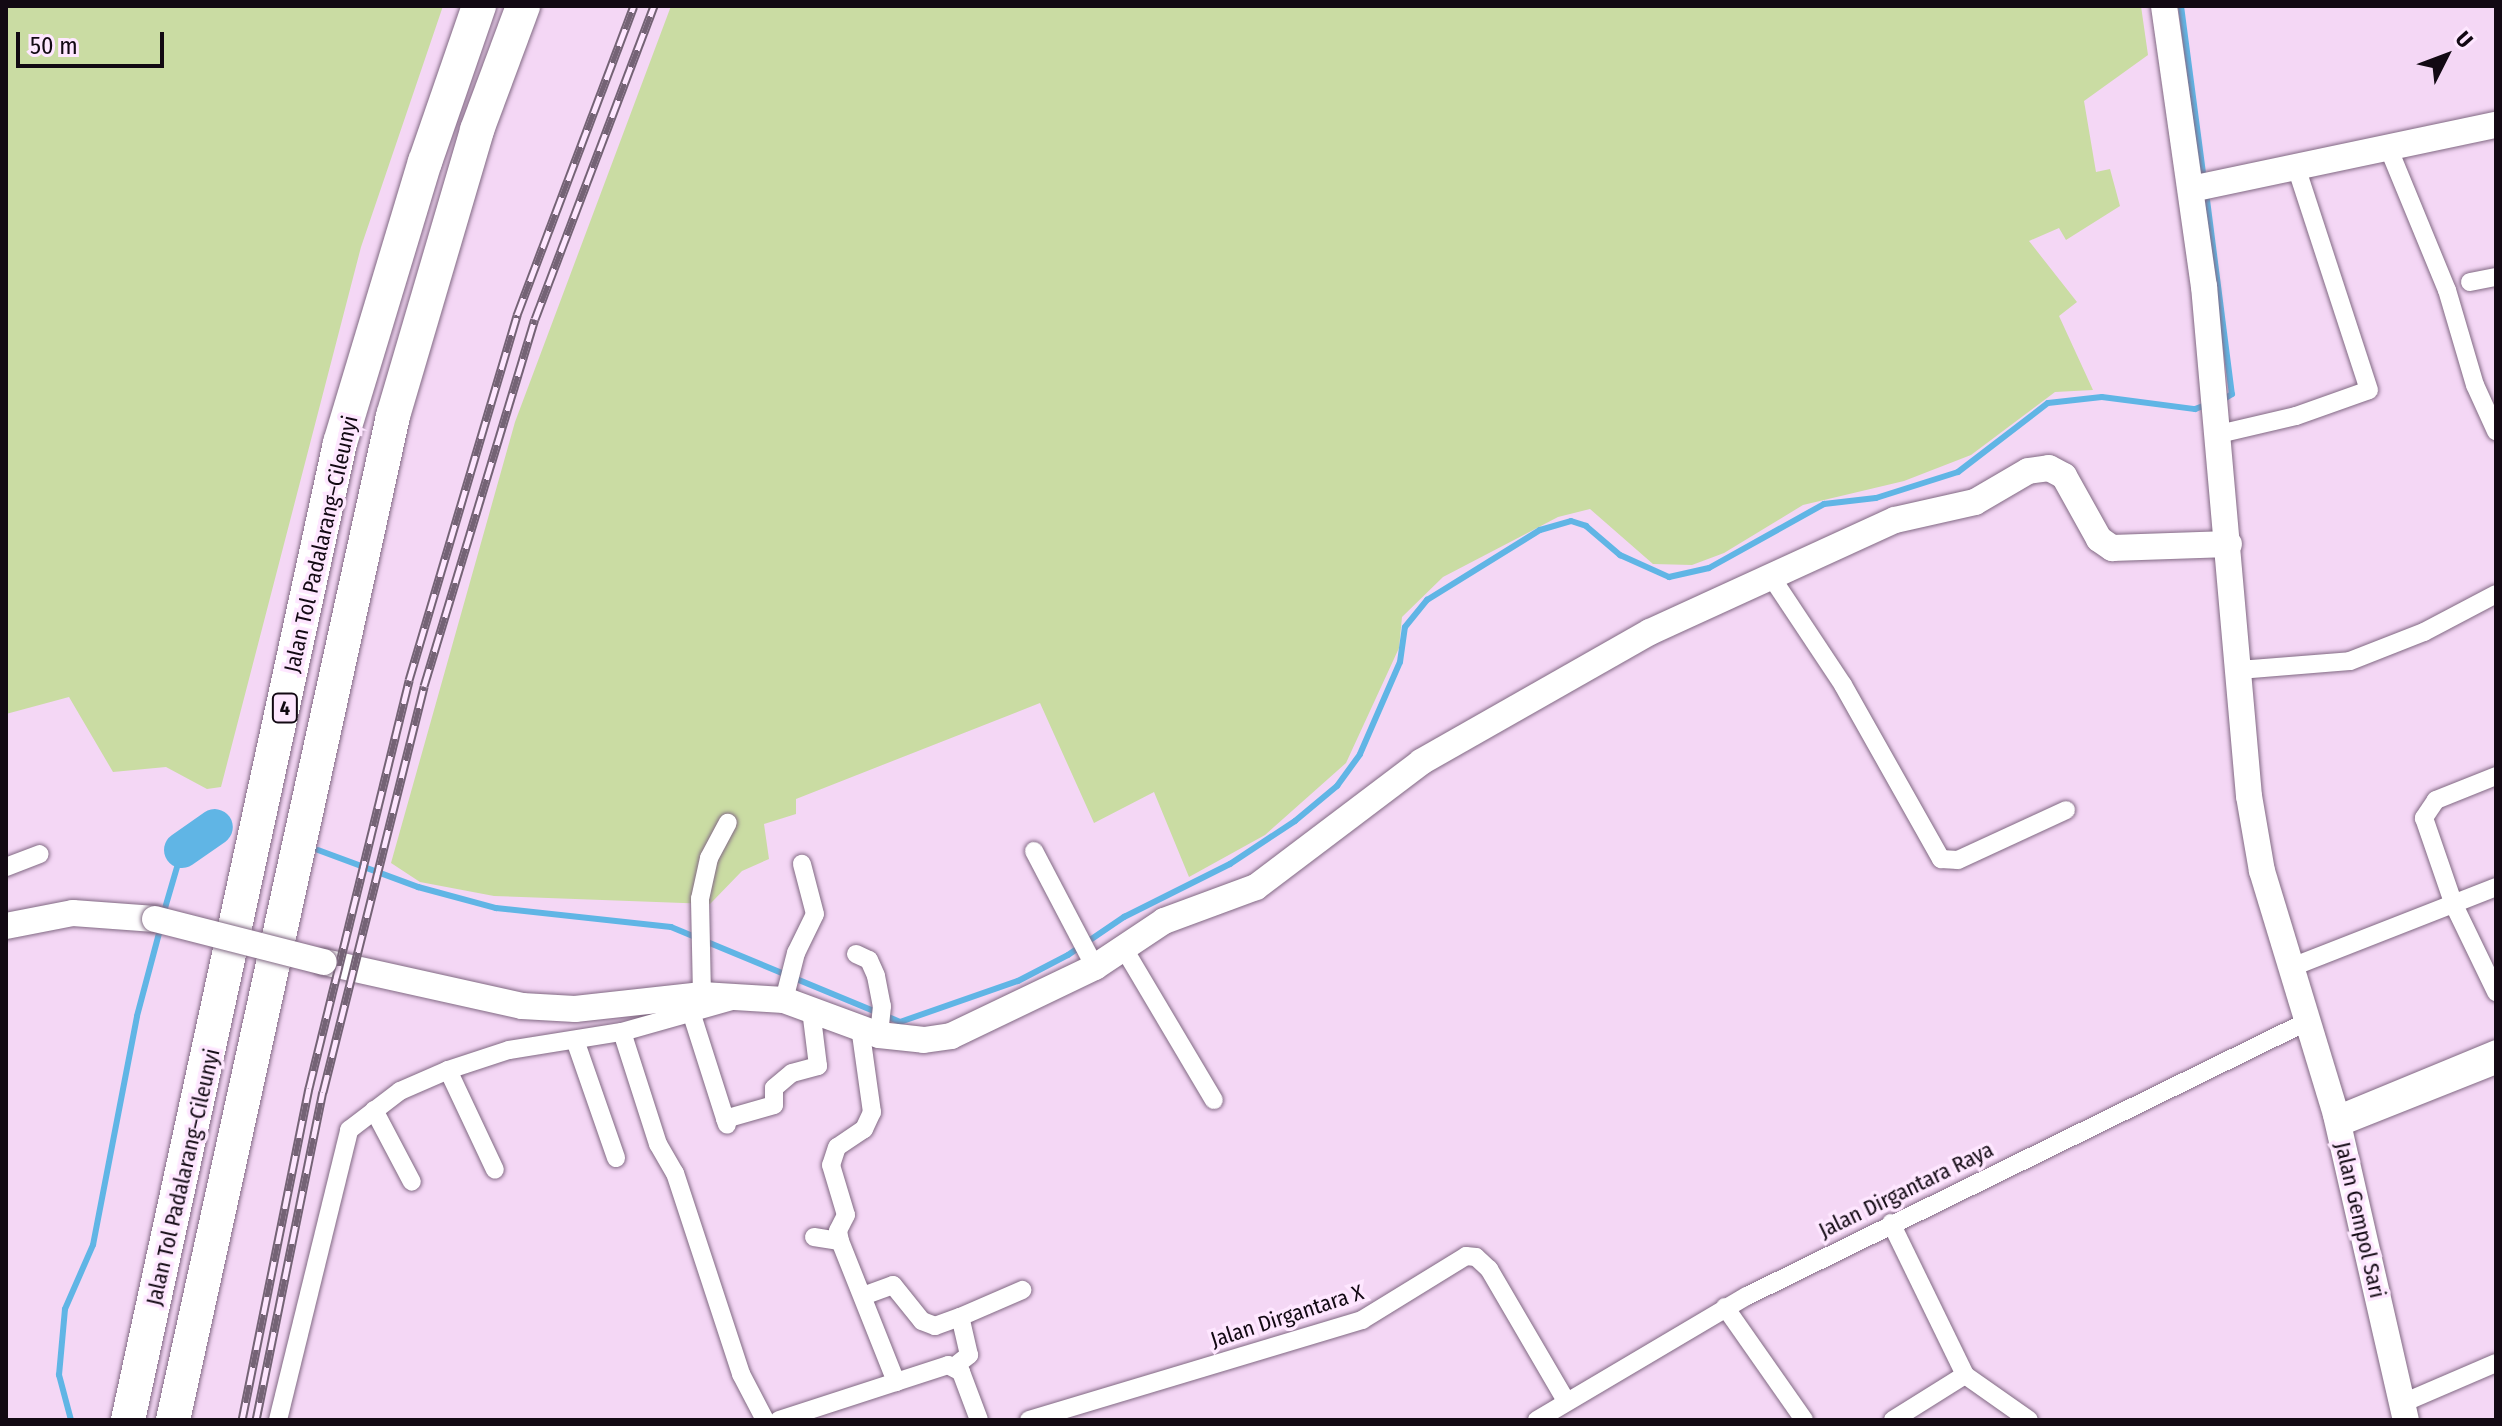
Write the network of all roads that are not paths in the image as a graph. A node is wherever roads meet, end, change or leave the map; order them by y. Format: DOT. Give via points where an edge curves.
graph roads {
  1 [pos="479,6"];
  2 [pos="523,6"];
  3 [pos="2164,6"];
  4 [pos="2496,125"];
  5 [pos="2388,147"];
  6 [pos="2296,167"];
  7 [pos="2203,186"];
  8 [pos="2496,277"];
  9 [pos="2470,282"];
  10 [pos="2218,427"];
  11 [pos="2496,431"];
  12 [pos="2229,544"];
  13 [pos="1772,578"];
  14 [pos="2496,594"];
  15 [pos="2239,670"];
  16 [pos="2496,776"];
  17 [pos="2066,810"];
  18 [pos="728,823"];
  19 [pos="1034,851"];
  20 [pos="40,854"];
  21 [pos="802,864"];
  22 [pos="6,867"];
  23 [pos="2496,887"];
  24 [pos="2454,905"];
  25 [pos="6,926"];
  26 [pos="1123,947"];
  27 [pos="856,954"];
  28 [pos="1089,957"];
  29 [pos="2292,967"];
  30 [pos="2496,992"];
  31 [pos="785,993"];
  32 [pos="697,1005"];
  33 [pos="811,1010"];
  34 [pos="2308,1021"];
  35 [pos="876,1023"];
  36 [pos="622,1032"];
  37 [pos="575,1040"];
  38 [pos="2496,1049"];
  39 [pos="2496,1065"];
  40 [pos="448,1070"];
  41 [pos="1214,1100"];
  42 [pos="374,1110"];
  43 [pos="2337,1122"];
  44 [pos="616,1158"];
  45 [pos="495,1170"];
  46 [pos="412,1182"];
  47 [pos="1891,1223"];
  48 [pos="814,1237"];
  49 [pos="840,1241"];
  50 [pos="1022,1290"];
  51 [pos="863,1296"];
  52 [pos="1725,1307"];
  53 [pos="960,1317"];
  54 [pos="2496,1363"];
  55 [pos="955,1366"];
  56 [pos="1965,1375"];
  57 [pos="896,1382"];
  58 [pos="1566,1401"];
  59 [pos="2405,1412"];
  60 [pos="128,1420"];
  61 [pos="173,1420"];
  62 [pos="278,1420"];
  63 [pos="765,1420"];
  64 [pos="779,1420"];
  65 [pos="979,1420"];
  66 [pos="1029,1420"];
  67 [pos="1537,1420"];
  68 [pos="1804,1420"];
  69 [pos="1893,1420"];
  70 [pos="2029,1420"];
  1 -- 60 [label="highway, Jalan Tol Padalarang–Cileunyi / 4" via="425,162 340,443"];
  2 -- 61 [label="highway, Jalan Tol Padalarang–Cileunyi / 4" via="477,130 393,416"];
  3 -- 7 [label="street, Jalan Gempol Sari"];
  4 -- 5 [label="street"];
  5 -- 6 [label="street"];
  5 -- 11 [label="street" via="2447,290 2475,385"];
  6 -- 7 [label="street"];
  6 -- 10 [label="street" via="2369,390 2296,416"];
  7 -- 10 [label="street, Jalan Gempol Sari"];
  8 -- 9 [label="street"];
  10 -- 12 [label="street, Jalan Gempol Sari"];
  12 -- 13 [label="street" via="2112,548 2099,539 2060,472 2036,468 1975,502 1895,520"];
  12 -- 15 [label="street, Jalan Gempol Sari"];
  13 -- 17 [label="street" via="1843,685 1941,859 1958,860"];
  13 -- 26 [label="street" via="1650,632 1421,762 1267,880 1164,921"];
  14 -- 15 [label="street" via="2424,632 2350,661"];
  15 -- 29 [label="street, Jalan Gempol Sari" via="2249,796 2262,871"];
  16 -- 24 [label="street" via="2436,800 2424,818"];
  18 -- 32 [label="street" via="704,875 704,951"];
  19 -- 28 [label="street"];
  20 -- 22 [label="street"];
  21 -- 31 [label="street" via="815,914 791,965"];
  23 -- 24 [label="street"];
  24 -- 29 [label="street"];
  24 -- 30 [label="street"];
  25 -- 32 [label="street, bridge" via="73,913 155,919 522,1006"];
  26 -- 28 [label="street"];
  26 -- 41 [label="street"];
  27 -- 35 [label="street" via="869,960"];
  28 -- 35 [label="street" via="951,1036 924,1040"];
  29 -- 34 [label="street, Jalan Gempol Sari"];
  31 -- 32 [label="street"];
  31 -- 33 [label="street"];
  32 -- 33 [label="street" via="726,1122 774,1105 774,1088 792,1073 818,1066"];
  32 -- 36 [label="street"];
  33 -- 35 [label="street"];
  34 -- 43 [label="street, Jalan Gempol Sari"];
  34 -- 47 [label="street, Jalan Dirgantara Raya"];
  35 -- 49 [label="street" via="872,1112 864,1129 841,1143 831,1157 846,1215 838,1231"];
  36 -- 37 [label="street"];
  36 -- 63 [label="street" via="741,1374"];
  37 -- 40 [label="street" via="509,1050"];
  37 -- 44 [label="street"];
  38 -- 43 [label="street"];
  39 -- 43 [label="street"];
  40 -- 42 [label="street" via="420,1080"];
  40 -- 45 [label="street"];
  42 -- 46 [label="street"];
  42 -- 62 [label="street" via="349,1130"];
  43 -- 59 [label="street, Jalan Gempol Sari"];
  47 -- 52 [label="street, Jalan Dirgantara Raya"];
  47 -- 56 [label="street"];
  48 -- 49 [label="street"];
  49 -- 51 [label="street"];
  50 -- 53 [label="street"];
  51 -- 53 [label="street" via="893,1285 922,1321 935,1326"];
  51 -- 57 [label="street"];
  52 -- 58 [label="street, Jalan Dirgantara Raya"];
  52 -- 68 [label="street"];
  53 -- 55 [label="street" via="969,1355"];
  54 -- 59 [label="street"];
  55 -- 57 [label="street"];
  55 -- 65 [label="street"];
  56 -- 69 [label="street"];
  56 -- 70 [label="street"];
  57 -- 64 [label="street"];
  58 -- 66 [label="street, Jalan Dirgantara X" via="1489,1269 1476,1257 1466,1256 1362,1320"];
  58 -- 67 [label="street, Jalan Dirgantara Raya"];
}
